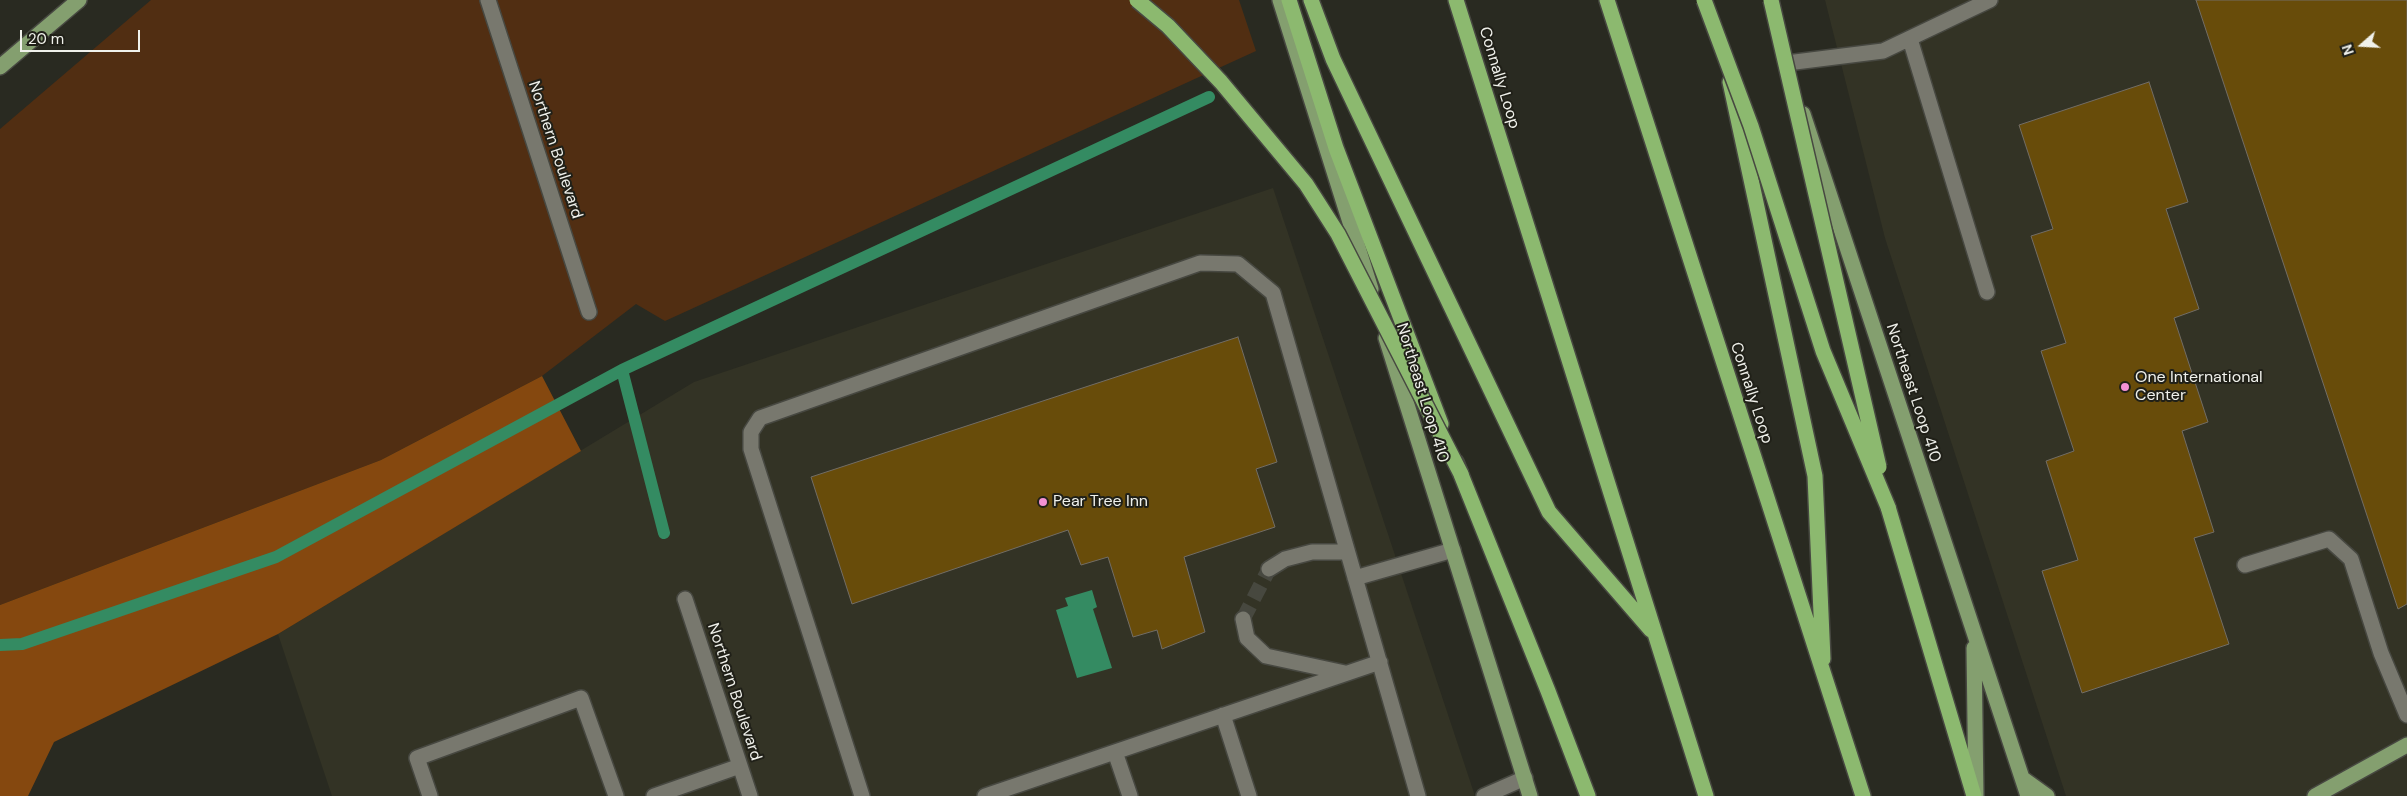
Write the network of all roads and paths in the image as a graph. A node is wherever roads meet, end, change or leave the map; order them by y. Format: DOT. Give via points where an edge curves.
graph roads {
  1 [pos="79,0"];
  2 [pos="488,0"];
  3 [pos="1137,0"];
  4 [pos="1280,0"];
  5 [pos="1289,0"];
  6 [pos="1311,0"];
  7 [pos="1456,0"];
  8 [pos="1607,0"];
  9 [pos="1704,0"];
  10 [pos="1712,0"];
  11 [pos="1766,0"];
  12 [pos="1771,0"];
  13 [pos="1990,0"];
  14 [pos="1910,38"];
  15 [pos="1786,63"];
  16 [pos="0,67"];
  17 [pos="1987,292"];
  18 [pos="589,312"];
  19 [pos="1461,474"];
  20 [pos="1888,507"];
  21 [pos="1453,550"];
  22 [pos="1347,552"];
  23 [pos="2245,565"];
  24 [pos="1270,569"];
  25 [pos="1355,578"];
  26 [pos="685,599"];
  27 [pos="1243,619"];
  28 [pos="1974,632"];
  29 [pos="1656,636"];
  30 [pos="1380,662"];
  31 [pos="1346,674"];
  32 [pos="1824,678"];
  33 [pos="1223,715"];
  34 [pos="2407,715"];
  35 [pos="2407,745"];
  36 [pos="1115,752"];
  37 [pos="740,766"];
  38 [pos="1525,778"];
  39 [pos="2022,778"];
  40 [pos="430,796"];
  41 [pos="616,796"];
  42 [pos="655,796"];
  43 [pos="750,796"];
  44 [pos="862,796"];
  45 [pos="985,796"];
  46 [pos="1130,796"];
  47 [pos="1249,796"];
  48 [pos="1418,796"];
  49 [pos="1484,796"];
  50 [pos="1530,796"];
  51 [pos="1588,796"];
  52 [pos="1706,796"];
  53 [pos="1863,796"];
  54 [pos="1975,796"];
  55 [pos="2028,796"];
  56 [pos="2047,796"];
  57 [pos="2315,796"];
  1 -- 16 [label="main road"];
  2 -- 18 [label="street, Northern Boulevard"];
  3 -- 19 [label="highway, bridge" via="1168,26 1221,82 1306,184 1338,234"];
  4 -- 21 [label="main road, Northeast Loop 410"];
  5 -- 19 [label="highway, bridge" via="1336,148"];
  6 -- 29 [label="highway" via="1333,59 1549,512"];
  7 -- 29 [label="highway, Connally Loop"];
  8 -- 32 [label="highway, Connally Loop"];
  9 -- 20 [label="highway, bridge" via="1751,126 1823,351"];
  10 -- 32 [label="highway" via="1815,476"];
  11 -- 15 [label="main road, Northeast Loop 410"];
  12 -- 20 [label="highway, bridge"];
  13 -- 14 [label="street"];
  14 -- 15 [label="street" via="1883,52"];
  14 -- 17 [label="street"];
  15 -- 28 [label="main road, Northeast Loop 410"];
  19 -- 51 [label="highway"];
  20 -- 54 [label="highway"];
  21 -- 25 [label="street"];
  21 -- 38 [label="main road, Northeast Loop 410"];
  22 -- 24 [label="street" via="1312,552 1286,559"];
  22 -- 25 [label="street"];
  22 -- 44 [label="street" via="1273,293 1238,264 1200,263 760,418 751,432 751,449"];
  23 -- 34 [label="street" via="2329,539 2351,559 2381,653"];
  25 -- 30 [label="street"];
  26 -- 37 [label="street, Northern Boulevard"];
  27 -- 31 [label="street" via="1248,638 1266,656"];
  28 -- 39 [label="main road, Northeast Loop 410"];
  28 -- 54 [label="main road"];
  29 -- 52 [label="highway, Connally Loop"];
  30 -- 31 [label="street"];
  30 -- 48 [label="street"];
  31 -- 33 [label="street"];
  32 -- 53 [label="highway, Connally Loop"];
  33 -- 36 [label="street"];
  33 -- 47 [label="street"];
  35 -- 57 [label="main road"];
  36 -- 45 [label="street"];
  36 -- 46 [label="street"];
  37 -- 42 [label="street"];
  37 -- 43 [label="street, Northern Boulevard"];
  38 -- 49 [label="street"];
  38 -- 50 [label="main road, Northeast Loop 410"];
  39 -- 55 [label="main road, Northeast Loop 410"];
  39 -- 56 [label="main road"];
  40 -- 41 [label="street" via="417,758 581,698"];
}
